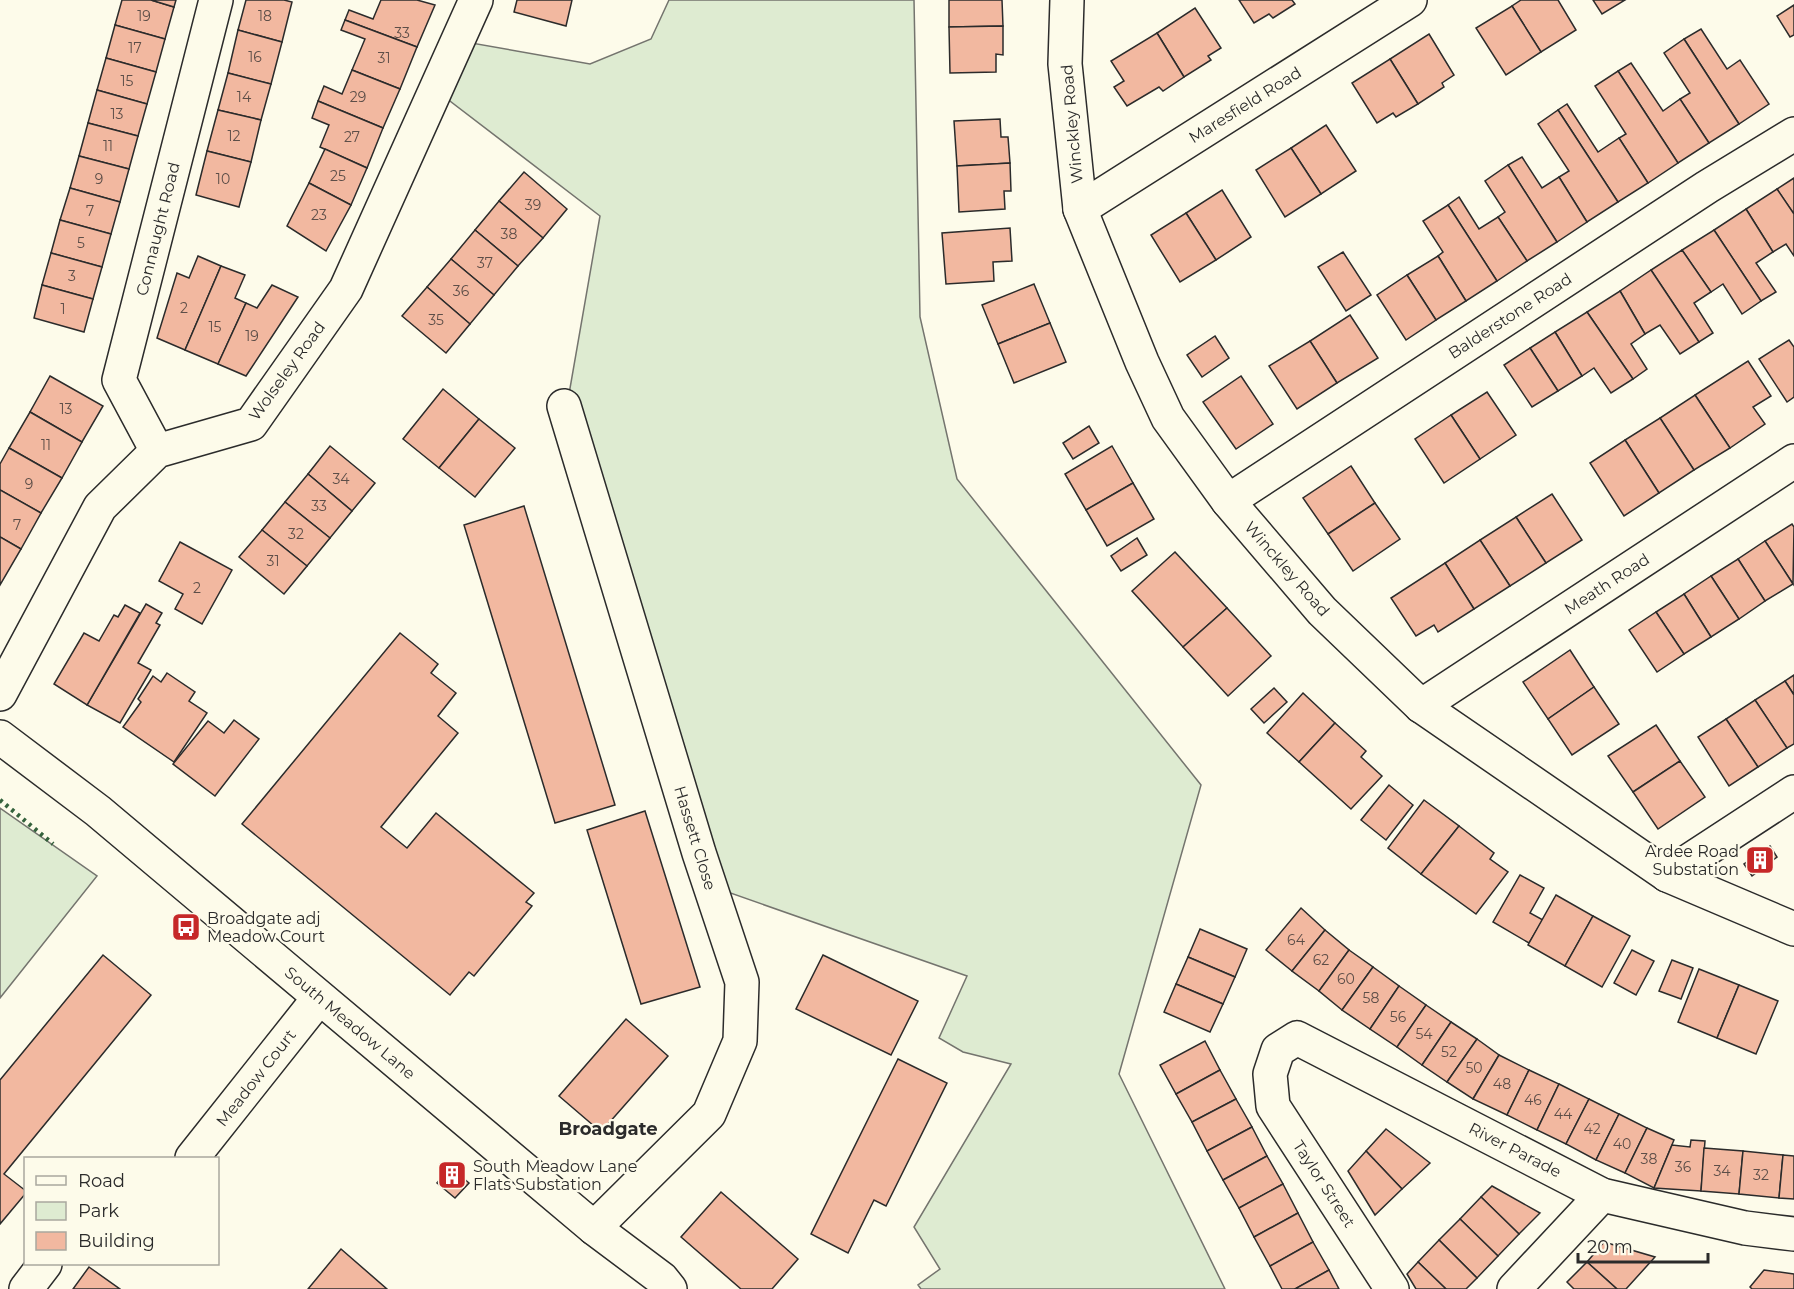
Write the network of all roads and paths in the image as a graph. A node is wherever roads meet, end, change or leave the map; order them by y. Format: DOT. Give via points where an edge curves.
graph roads {
  1 [pos="216,0"];
  2 [pos="476,0"];
  3 [pos="1067,0"];
  4 [pos="1410,0"];
  5 [pos="1794,134"];
  6 [pos="1080,209"];
  7 [pos="564,406"];
  8 [pos="158,451"];
  9 [pos="1794,461"];
  10 [pos="1228,501"];
  11 [pos="0,694"];
  12 [pos="1420,706"];
  13 [pos="0,737"];
  14 [pos="1794,792"];
  15 [pos="1667,874"];
  16 [pos="1794,929"];
  17 [pos="320,998"];
  18 [pos="1270,1074"];
  19 [pos="193,1157"];
  20 [pos="1602,1195"];
  21 [pos="594,1228"];
  22 [pos="1794,1234"];
  23 [pos="44,1265"];
  24 [pos="26,1289"];
  25 [pos="670,1289"];
  26 [pos="1392,1289"];
  27 [pos="1514,1289"];
  1 -- 8 [label="street, Connaught Road" via="119,380"];
  2 -- 8 [label="street, Wolseley Road" via="346,289 251,424"];
  3 -- 6 [label="street, Winckley Road" via="1065,64"];
  4 -- 6 [label="street, Maresfield Road"];
  5 -- 10 [label="street, Balderstone Road"];
  6 -- 10 [label="street, Winckley Road" via="1168,418"];
  7 -- 21 [label="street, Hassett Close" via="742,982 741,1041 709,1114"];
  8 -- 11 [label="street, Wolseley Road" via="100,507"];
  9 -- 12 [label="street, Meath Road"];
  10 -- 12 [label="street, Winckley Road" via="1322,611"];
  12 -- 15 [label="street, Winckley Road"];
  13 -- 17 [label="street, South Meadow Lane" via="98,811"];
  14 -- 15 [label="street"];
  15 -- 16 [label="street, Winckley Road"];
  17 -- 19 [label="street, Meadow Court"];
  17 -- 21 [label="street, South Meadow Lane"];
  18 -- 20 [label="street, River Parade" via="1278,1050 1297,1038"];
  18 -- 26 [label="street, Taylor Street" via="1273,1106"];
  20 -- 22 [label="street, River Parade" via="1745,1228"];
  20 -- 27 [label="street"];
  21 -- 25 [label="street, South Meadow Lane"];
  23 -- 24 [label="street"];
}
